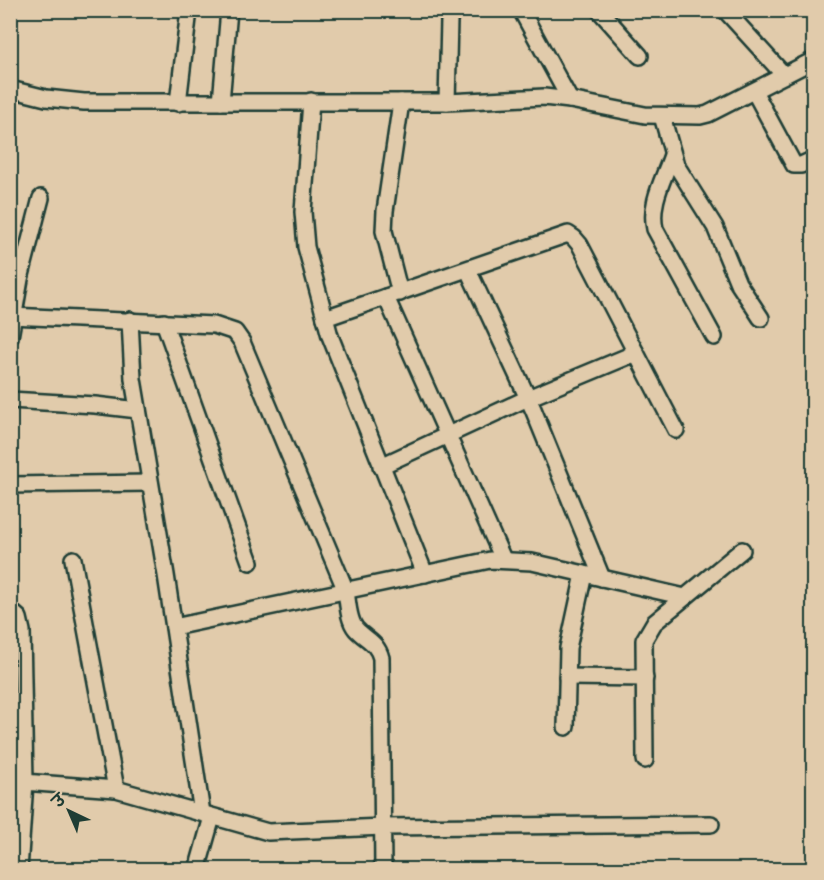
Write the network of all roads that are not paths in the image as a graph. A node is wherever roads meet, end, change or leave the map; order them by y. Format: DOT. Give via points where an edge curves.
graph roads {
  1 [pos="189,10"];
  2 [pos="229,10"];
  3 [pos="453,10"];
  4 [pos="521,10"];
  5 [pos="599,10"];
  6 [pos="725,10"];
  7 [pos="640,56"];
  8 [pos="813,60"];
  9 [pos="784,75"];
  10 [pos="10,89"];
  11 [pos="754,91"];
  12 [pos="570,100"];
  13 [pos="311,101"];
  14 [pos="221,102"];
  15 [pos="401,102"];
  16 [pos="447,102"];
  17 [pos="178,103"];
  18 [pos="662,116"];
  19 [pos="672,155"];
  20 [pos="813,159"];
  21 [pos="41,198"];
  22 [pos="468,270"];
  23 [pos="393,295"];
  24 [pos="12,316"];
  25 [pos="325,318"];
  26 [pos="761,318"];
  27 [pos="130,320"];
  28 [pos="164,322"];
  29 [pos="10,337"];
  30 [pos="714,337"];
  31 [pos="636,352"];
  32 [pos="528,398"];
  33 [pos="10,400"];
  34 [pos="138,410"];
  35 [pos="676,430"];
  36 [pos="447,436"];
  37 [pos="381,465"];
  38 [pos="150,483"];
  39 [pos="10,485"];
  40 [pos="742,550"];
  41 [pos="73,559"];
  42 [pos="503,560"];
  43 [pos="250,562"];
  44 [pos="425,574"];
  45 [pos="584,574"];
  46 [pos="602,578"];
  47 [pos="346,591"];
  48 [pos="686,597"];
  49 [pos="10,610"];
  50 [pos="174,627"];
  51 [pos="567,677"];
  52 [pos="645,678"];
  53 [pos="566,727"];
  54 [pos="645,760"];
  55 [pos="18,781"];
  56 [pos="116,789"];
  57 [pos="207,815"];
  58 [pos="711,824"];
  59 [pos="383,827"];
  60 [pos="19,870"];
  61 [pos="197,870"];
  62 [pos="383,870"];
  1 -- 17 [label="street"];
  2 -- 14 [label="street"];
  3 -- 16 [label="street" via="449,20"];
  4 -- 12 [label="street"];
  5 -- 7 [label="street"];
  6 -- 9 [label="street"];
  8 -- 9 [label="street"];
  9 -- 11 [label="street"];
  10 -- 17 [label="street" via="66,101"];
  11 -- 18 [label="street" via="708,114"];
  11 -- 20 [label="street" via="794,165"];
  12 -- 16 [label="street" via="544,97"];
  12 -- 18 [label="street"];
  13 -- 14 [label="street"];
  13 -- 15 [label="street"];
  13 -- 25 [label="street" via="304,230"];
  14 -- 17 [label="street"];
  15 -- 16 [label="street"];
  15 -- 23 [label="street" via="384,231"];
  18 -- 19 [label="street"];
  19 -- 26 [label="street" via="715,227 738,284"];
  19 -- 30 [label="street" via="652,218"];
  21 -- 24 [label="street"];
  22 -- 23 [label="street"];
  22 -- 31 [label="street" via="568,234 580,245"];
  22 -- 32 [label="street"];
  23 -- 25 [label="street"];
  23 -- 36 [label="street"];
  24 -- 27 [label="street"];
  24 -- 29 [label="street"];
  25 -- 37 [label="street"];
  27 -- 28 [label="street"];
  27 -- 34 [label="street"];
  28 -- 43 [label="street"];
  28 -- 47 [label="street" via="214,324 235,332 242,342"];
  31 -- 32 [label="street"];
  31 -- 35 [label="street"];
  32 -- 36 [label="street"];
  32 -- 46 [label="street"];
  33 -- 34 [label="street"];
  34 -- 38 [label="street"];
  36 -- 37 [label="street"];
  36 -- 42 [label="street"];
  37 -- 44 [label="street"];
  38 -- 39 [label="street"];
  38 -- 50 [label="street"];
  40 -- 48 [label="street"];
  41 -- 56 [label="street"];
  42 -- 44 [label="street"];
  42 -- 45 [label="street"];
  44 -- 47 [label="street"];
  45 -- 46 [label="street"];
  45 -- 51 [label="street" via="568,648"];
  46 -- 48 [label="street"];
  47 -- 50 [label="street"];
  47 -- 59 [label="street" via="351,623 376,645 381,658"];
  48 -- 52 [label="street" via="648,631 644,640"];
  49 -- 55 [label="street" via="19,618 22,631"];
  50 -- 57 [label="street"];
  51 -- 52 [label="street"];
  51 -- 53 [label="street"];
  52 -- 54 [label="street"];
  55 -- 56 [label="street"];
  55 -- 60 [label="street"];
  56 -- 57 [label="street"];
  57 -- 59 [label="street" via="268,832"];
  57 -- 61 [label="street"];
  58 -- 59 [label="street"];
  59 -- 62 [label="street"];
}
